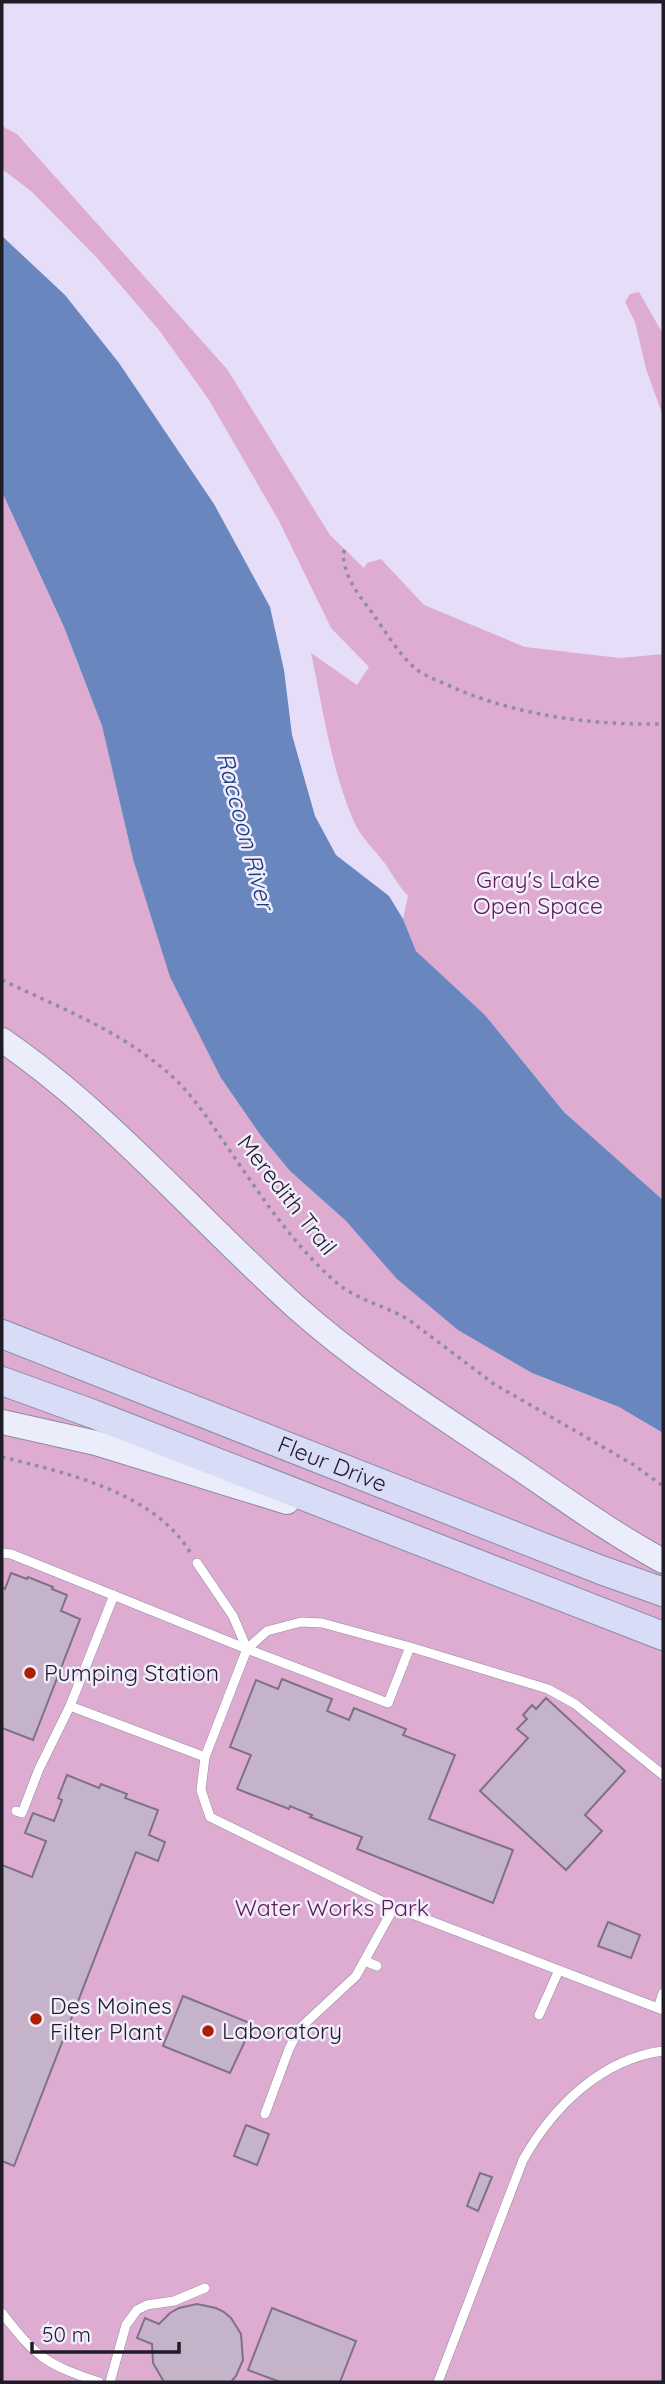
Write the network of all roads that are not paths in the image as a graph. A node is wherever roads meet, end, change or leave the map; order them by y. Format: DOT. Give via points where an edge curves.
graph roads {
  1 [pos="2,1040"];
  2 [pos="2,1334"];
  3 [pos="2,1381"];
  4 [pos="2,1422"];
  5 [pos="443,1550"];
  6 [pos="2,1553"];
  7 [pos="663,1561"];
  8 [pos="197,1563"];
  9 [pos="663,1592"];
  10 [pos="114,1595"];
  11 [pos="663,1636"];
  12 [pos="410,1647"];
  13 [pos="247,1649"];
  14 [pos="70,1706"];
  15 [pos="205,1757"];
  16 [pos="663,1775"];
  17 [pos="16,1811"];
  18 [pos="394,1907"];
  19 [pos="365,1961"];
  20 [pos="377,1966"];
  21 [pos="559,1970"];
  22 [pos="663,1993"];
  23 [pos="661,2009"];
  24 [pos="539,2015"];
  25 [pos="663,2051"];
  26 [pos="265,2114"];
  27 [pos="205,2288"];
  28 [pos="2,2313"];
  29 [pos="99,2382"];
  30 [pos="110,2382"];
  31 [pos="438,2382"];
  1 -- 7 [label="main road" via="66,1087 335,1341"];
  2 -- 9 [label="main road, Fleur Drive"];
  3 -- 5 [label="main road, Fleur Drive"];
  4 -- 5 [label="main road" via="96,1443"];
  5 -- 11 [label="main road, Fleur Drive"];
  6 -- 10 [label="lane"];
  8 -- 13 [label="lane" via="233,1616"];
  10 -- 13 [label="lane"];
  10 -- 14 [label="lane"];
  12 -- 13 [label="lane" via="323,1623 301,1622 267,1632"];
  12 -- 13 [label="lane" via="388,1703"];
  12 -- 16 [label="lane" via="548,1689 575,1704"];
  13 -- 15 [label="lane"];
  14 -- 15 [label="lane"];
  14 -- 17 [label="lane" via="36,1768 22,1813"];
  15 -- 18 [label="lane" via="201,1790 210,1817"];
  18 -- 19 [label="lane"];
  18 -- 21 [label="lane"];
  19 -- 20 [label="lane"];
  19 -- 26 [label="lane" via="356,1976 299,2029"];
  21 -- 23 [label="lane"];
  21 -- 24 [label="lane"];
  22 -- 23 [label="lane"];
  25 -- 31 [label="lane" via="640,2054 603,2073 565,2102 538,2134 523,2160"];
  27 -- 30 [label="lane" via="137,2310 126,2325"];
  28 -- 29 [label="lane" via="35,2353 67,2372"];
}
